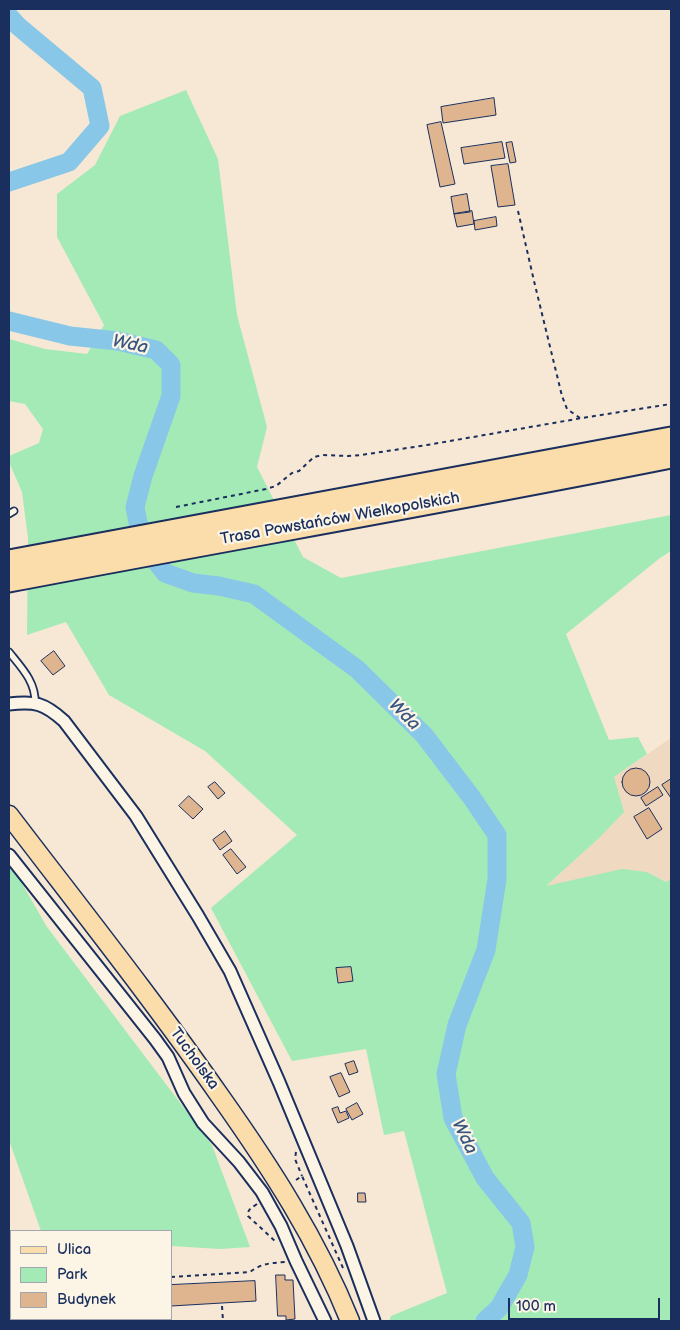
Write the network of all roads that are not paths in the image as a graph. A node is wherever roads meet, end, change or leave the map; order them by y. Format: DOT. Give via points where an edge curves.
graph roads {
  1 [pos="671,438"];
  2 [pos="671,457"];
  3 [pos="320,513"];
  4 [pos="9,561"];
  5 [pos="35,566"];
  6 [pos="9,581"];
  7 [pos="9,652"];
  8 [pos="29,702"];
  9 [pos="9,704"];
  10 [pos="9,708"];
  11 [pos="9,815"];
  12 [pos="9,856"];
  13 [pos="325,1321"];
  14 [pos="350,1321"];
  15 [pos="374,1321"];
  1 -- 3 [label="highway, Trasa Powstańców Wielkopolskich"];
  2 -- 3 [label="highway, Trasa Powstańców Wielkopolskich" via="547,481"];
  3 -- 5 [label="highway, Trasa Powstańców Wielkopolskich"];
  4 -- 5 [label="highway, Trasa Powstańców Wielkopolskich"];
  5 -- 6 [label="highway, Trasa Powstańców Wielkopolskich"];
  7 -- 8 [label="lane" via="34,687 36,695"];
  8 -- 9 [label="street"];
  8 -- 10 [label="street"];
  8 -- 15 [label="street" via="51,709 64,720 136,816 230,971 347,1246"];
  11 -- 14 [label="main road, Tucholska" via="149,998 259,1151 314,1243"];
  12 -- 13 [label="street" via="168,1057 184,1093 202,1122 262,1192"];
}
